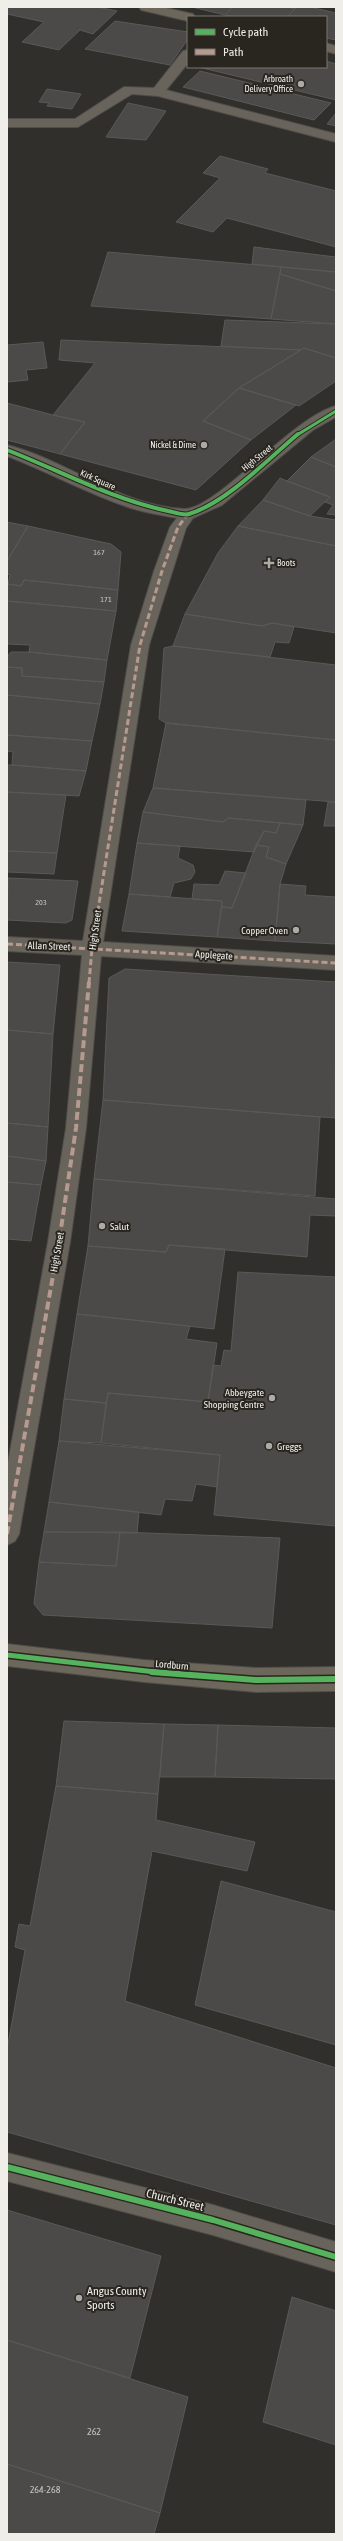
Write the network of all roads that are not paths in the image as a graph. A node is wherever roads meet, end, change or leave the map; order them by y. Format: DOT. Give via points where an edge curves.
graph roads {
  1 [pos="145,7"];
  2 [pos="187,17"];
  3 [pos="187,55"];
  4 [pos="158,92"];
  5 [pos="7,123"];
  6 [pos="336,138"];
  7 [pos="336,411"];
  8 [pos="7,450"];
  9 [pos="187,515"];
  10 [pos="7,944"];
  11 [pos="92,948"];
  12 [pos="336,963"];
  13 [pos="7,1534"];
  14 [pos="7,1655"];
  15 [pos="336,1679"];
  16 [pos="7,2167"];
  17 [pos="336,2257"];
  1 -- 2 [label="street"];
  3 -- 4 [label="street"];
  4 -- 5 [label="street" via="129,90 78,123"];
  4 -- 6 [label="street"];
  7 -- 9 [label="street, High Street" via="307,427 216,502"];
  8 -- 9 [label="street, Kirk Square" via="138,505"];
  9 -- 11 [label="street, High Street" via="178,527 162,571 140,645"];
  10 -- 11 [label="street, Allan Street"];
  11 -- 12 [label="street, Applegate"];
  11 -- 13 [label="street, High Street" via="74,1143"];
  14 -- 15 [label="street, Lordburn" via="152,1672 256,1680"];
  16 -- 17 [label="street, Church Street" via="213,2220"];
}
